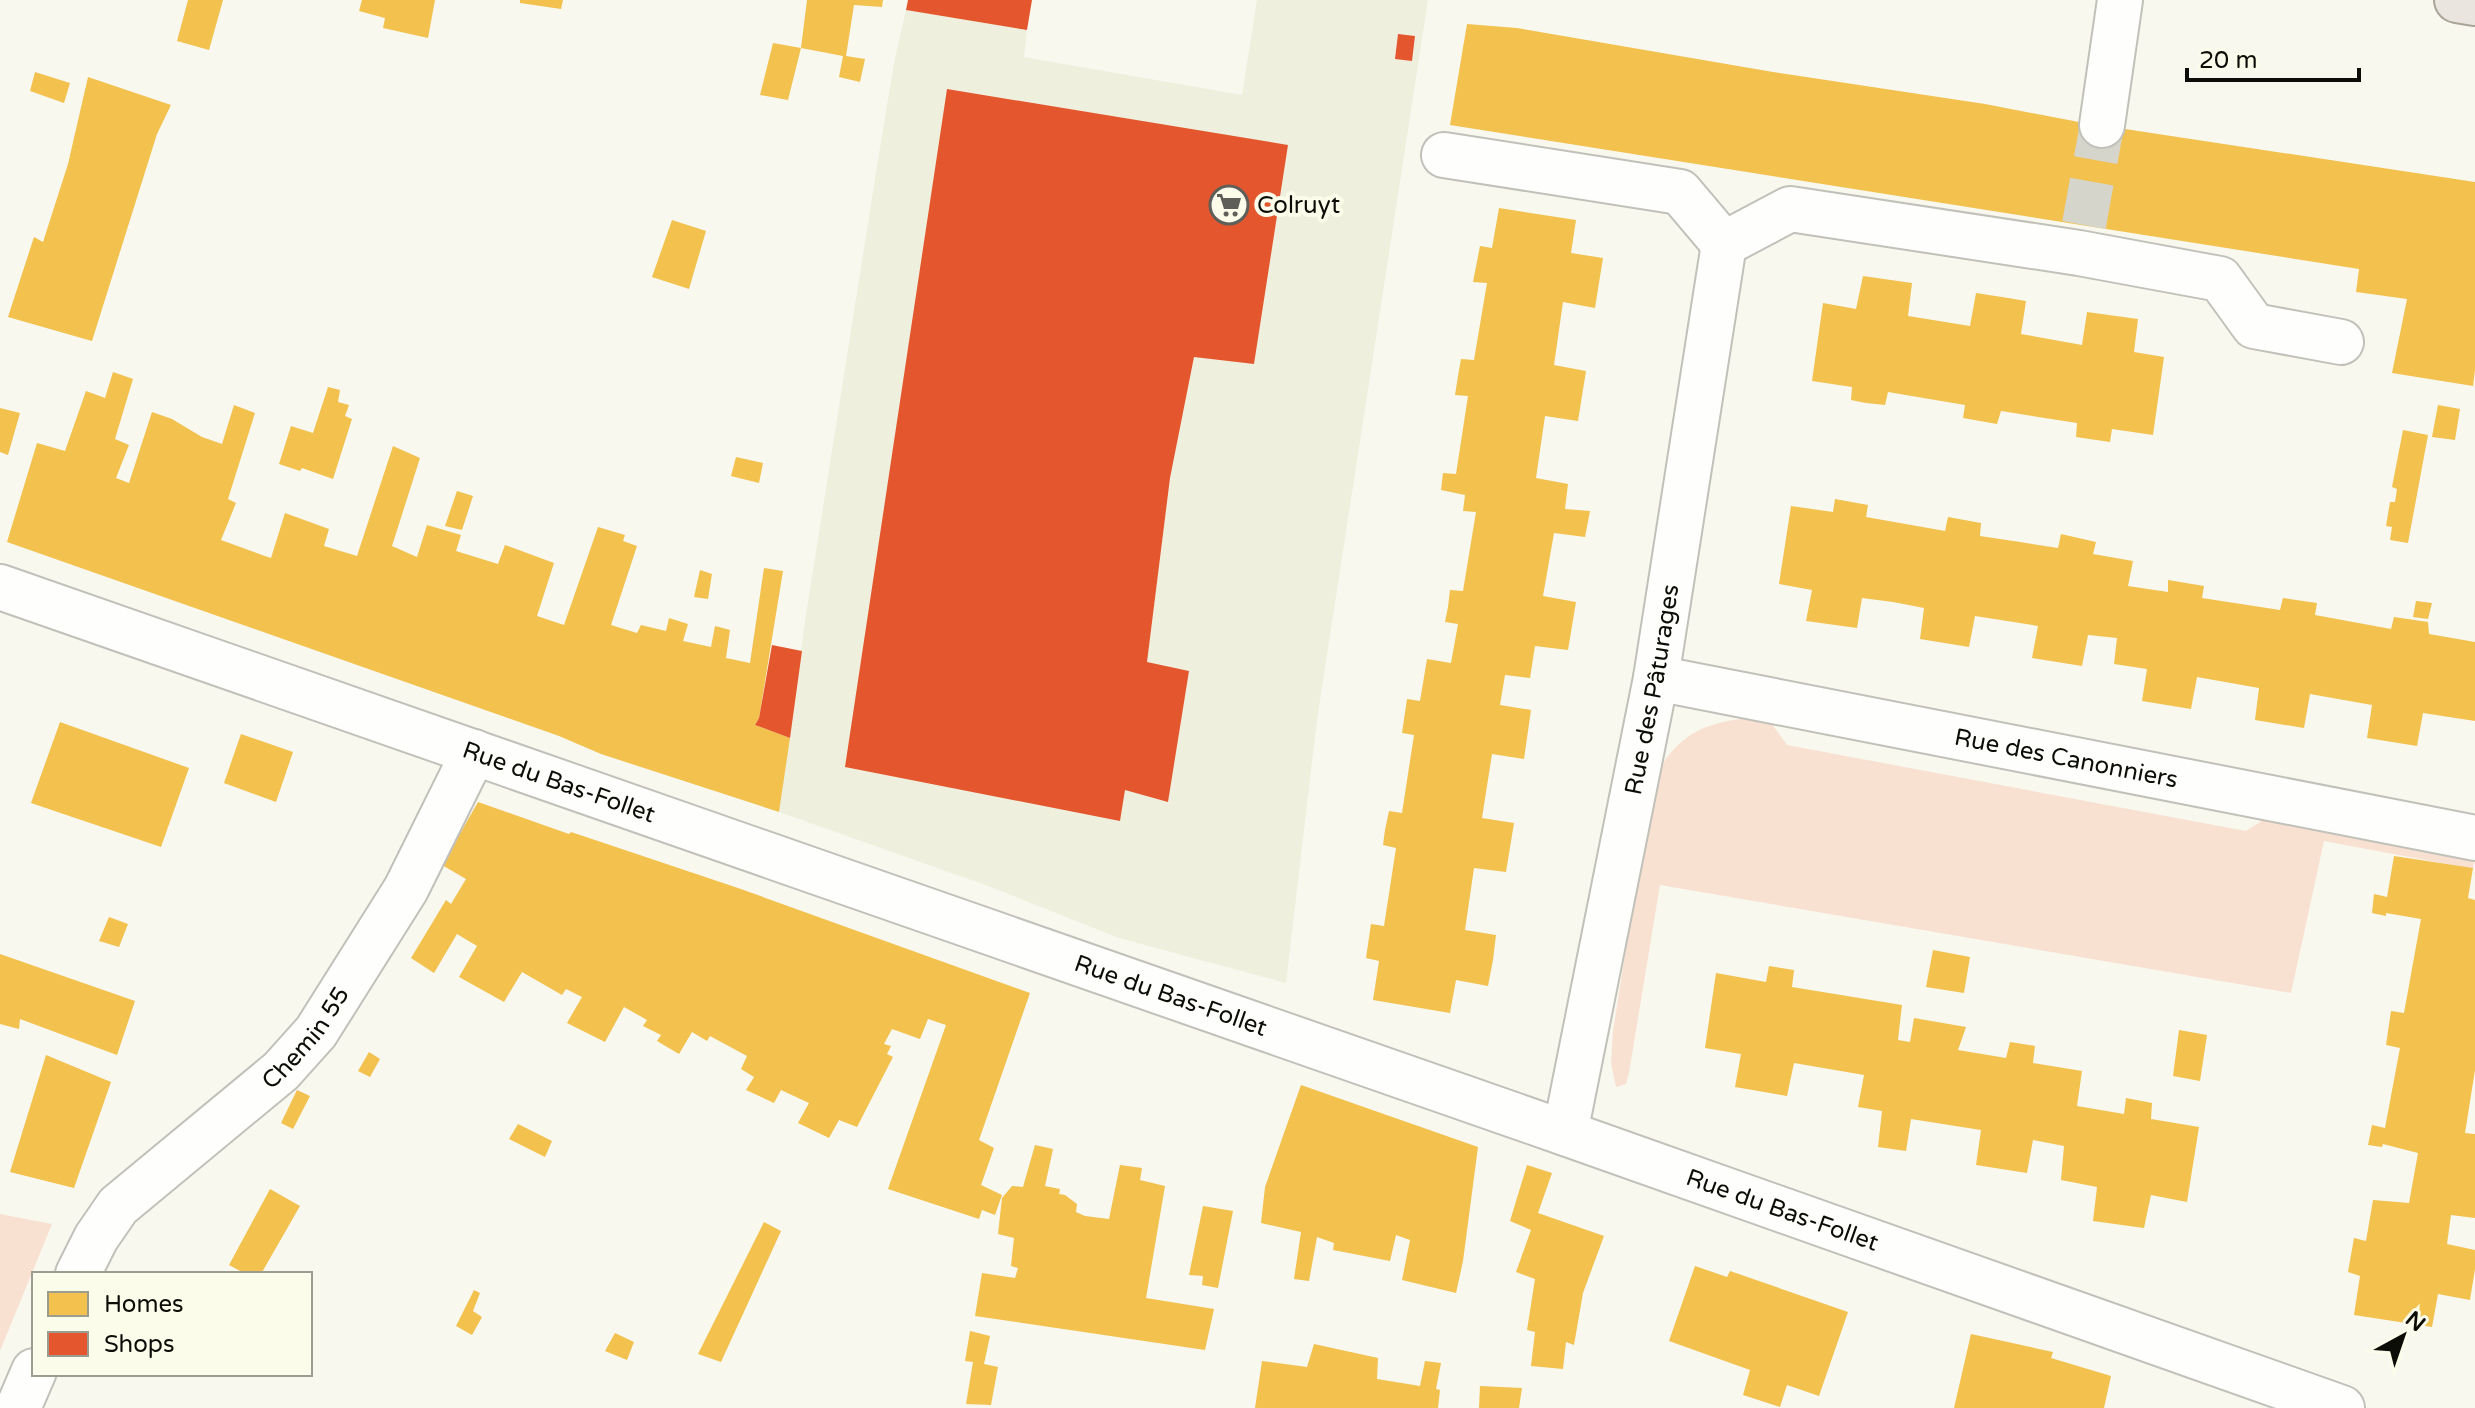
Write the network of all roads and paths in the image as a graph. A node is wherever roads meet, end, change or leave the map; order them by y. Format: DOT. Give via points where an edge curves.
graph roads {
  1 [pos="2120,0"];
  2 [pos="2457,0"];
  3 [pos="2475,3"];
  4 [pos="2102,125"];
  5 [pos="1444,155"];
  6 [pos="1724,244"];
  7 [pos="2341,342"];
  8 [pos="0,587"];
  9 [pos="1656,678"];
  10 [pos="474,752"];
  11 [pos="2475,838"];
  12 [pos="1565,1133"];
  13 [pos="79,1272"];
  14 [pos="32,1376"];
  15 [pos="18,1408"];
  16 [pos="2342,1408"];
  1 -- 4 [label="street"];
  2 -- 3 [label="main road"];
  5 -- 6 [label="street" via="1680,192"];
  6 -- 7 [label="street" via="1790,209 2082,239 2220,279 2254,326"];
  6 -- 9 [label="street, Rue des Pâturages"];
  8 -- 10 [label="street, Rue du Bas-Follet"];
  9 -- 11 [label="street, Rue des Canonniers"];
  9 -- 12 [label="street, Rue des Pâturages"];
  10 -- 12 [label="street, Rue du Bas-Follet"];
  10 -- 13 [label="street, Chemin 55" via="406,889 316,1032 281,1071 118,1206"];
  12 -- 16 [label="street, Rue du Bas-Follet"];
  14 -- 15 [label="street"];
}
